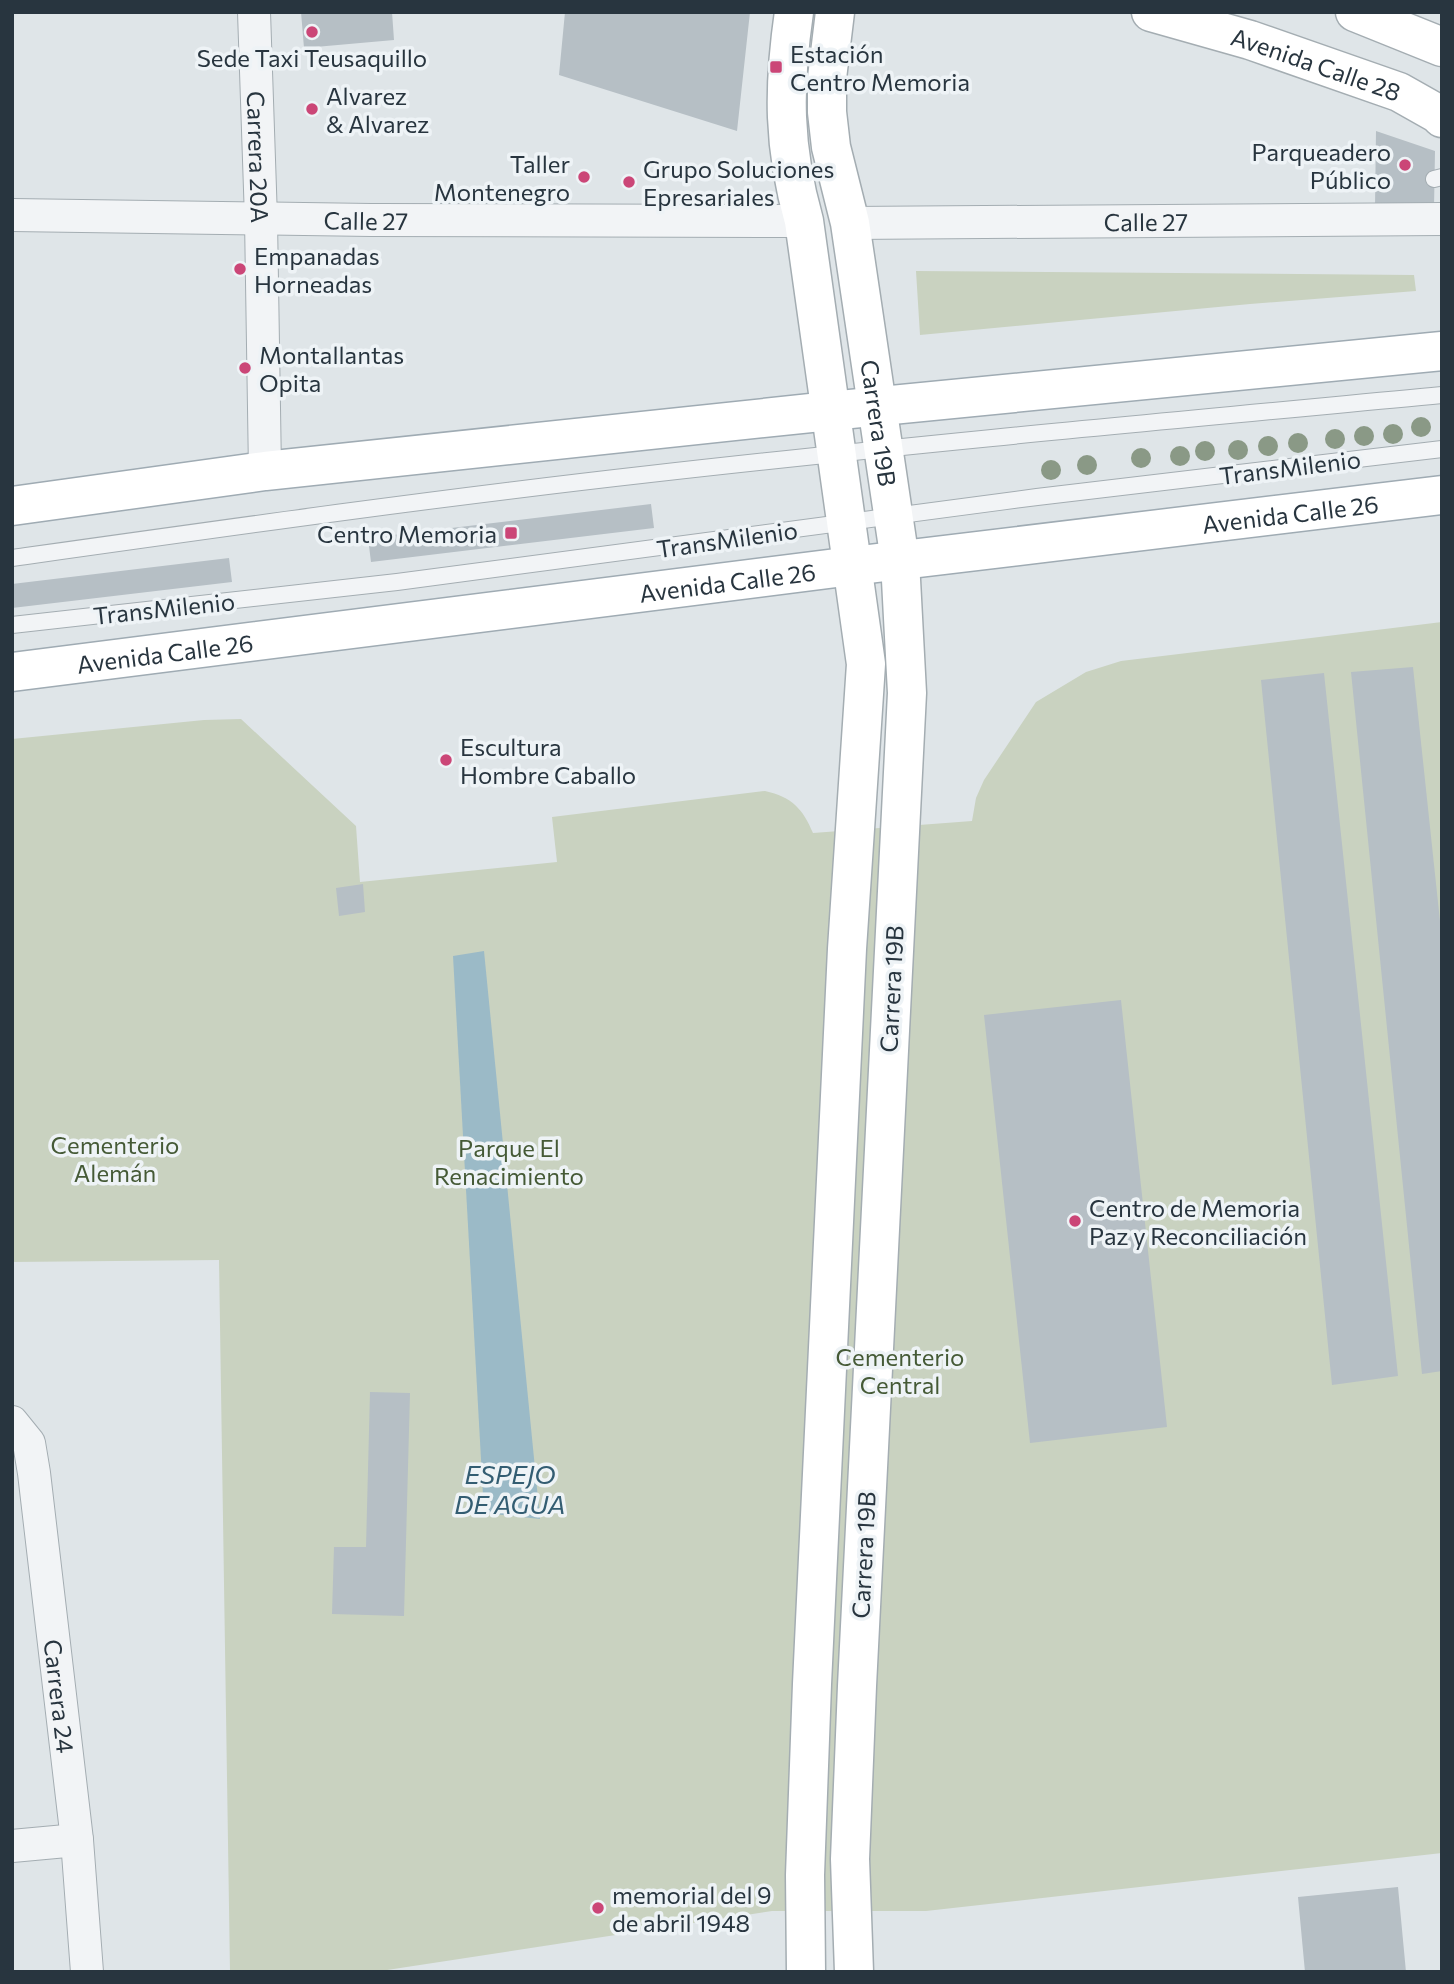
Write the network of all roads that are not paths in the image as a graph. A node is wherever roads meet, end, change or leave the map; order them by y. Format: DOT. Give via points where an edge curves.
graph roads {
  1 [pos="254,12"];
  2 [pos="794,12"];
  3 [pos="835,12"];
  4 [pos="1151,12"];
  5 [pos="1355,12"];
  6 [pos="1442,47"];
  7 [pos="1440,116"];
  8 [pos="12,215"];
  9 [pos="261,219"];
  10 [pos="1442,219"];
  11 [pos="804,221"];
  12 [pos="850,223"];
  13 [pos="1442,351"];
  14 [pos="1442,395"];
  15 [pos="878,408"];
  16 [pos="830,411"];
  17 [pos="1442,449"];
  18 [pos="884,450"];
  19 [pos="837,453"];
  20 [pos="265,471"];
  21 [pos="1442,495"];
  22 [pos="12,506"];
  23 [pos="893,517"];
  24 [pos="846,522"];
  25 [pos="12,558"];
  26 [pos="900,561"];
  27 [pos="852,566"];
  28 [pos="12,625"];
  29 [pos="12,672"];
  30 [pos="14,1423"];
  31 [pos="77,1840"];
  32 [pos="12,1846"];
  33 [pos="87,1972"];
  34 [pos="806,1972"];
  35 [pos="854,1972"];
  1 -- 9 [label="street, Carrera 20A"];
  2 -- 11 [label="main road, Carrera 19B" via="787,73 787,140"];
  3 -- 12 [label="main road, Carrera 19B" via="827,112"];
  4 -- 7 [label="main road, Avenida Calle 28" via="1250,40 1399,92"];
  5 -- 6 [label="main road"];
  8 -- 9 [label="street, Calle 27"];
  9 -- 11 [label="street, Calle 27"];
  9 -- 20 [label="street, Carrera 20A"];
  10 -- 12 [label="street, Calle 27"];
  11 -- 16 [label="main road, Carrera 19B"];
  12 -- 15 [label="main road, Carrera 19B"];
  13 -- 15 [label="main road"];
  14 -- 18 [label="lane"];
  15 -- 16 [label="main road"];
  15 -- 18 [label="main road, Carrera 19B"];
  16 -- 19 [label="main road, Carrera 19B"];
  16 -- 20 [label="main road"];
  17 -- 23 [label="lane, TransMilenio"];
  18 -- 19 [label="lane"];
  18 -- 23 [label="main road, Carrera 19B"];
  19 -- 24 [label="main road, Carrera 19B"];
  19 -- 25 [label="lane" via="393,505"];
  20 -- 22 [label="main road"];
  21 -- 26 [label="main road, Avenida Calle 26"];
  23 -- 24 [label="lane, TransMilenio"];
  23 -- 26 [label="main road, Carrera 19B"];
  24 -- 27 [label="main road, Carrera 19B"];
  24 -- 28 [label="lane, TransMilenio" via="397,582"];
  26 -- 27 [label="main road, Avenida Calle 26"];
  26 -- 35 [label="main road, Carrera 19B" via="907,693 857,1686 850,1859"];
  27 -- 29 [label="main road, Avenida Calle 26"];
  27 -- 34 [label="main road, Carrera 19B" via="866,664 847,949 813,1671"];
  30 -- 31 [label="street, Carrera 24" via="29,1443 34,1473"];
  31 -- 32 [label="street"];
  31 -- 33 [label="street, Carrera 24"];
}
